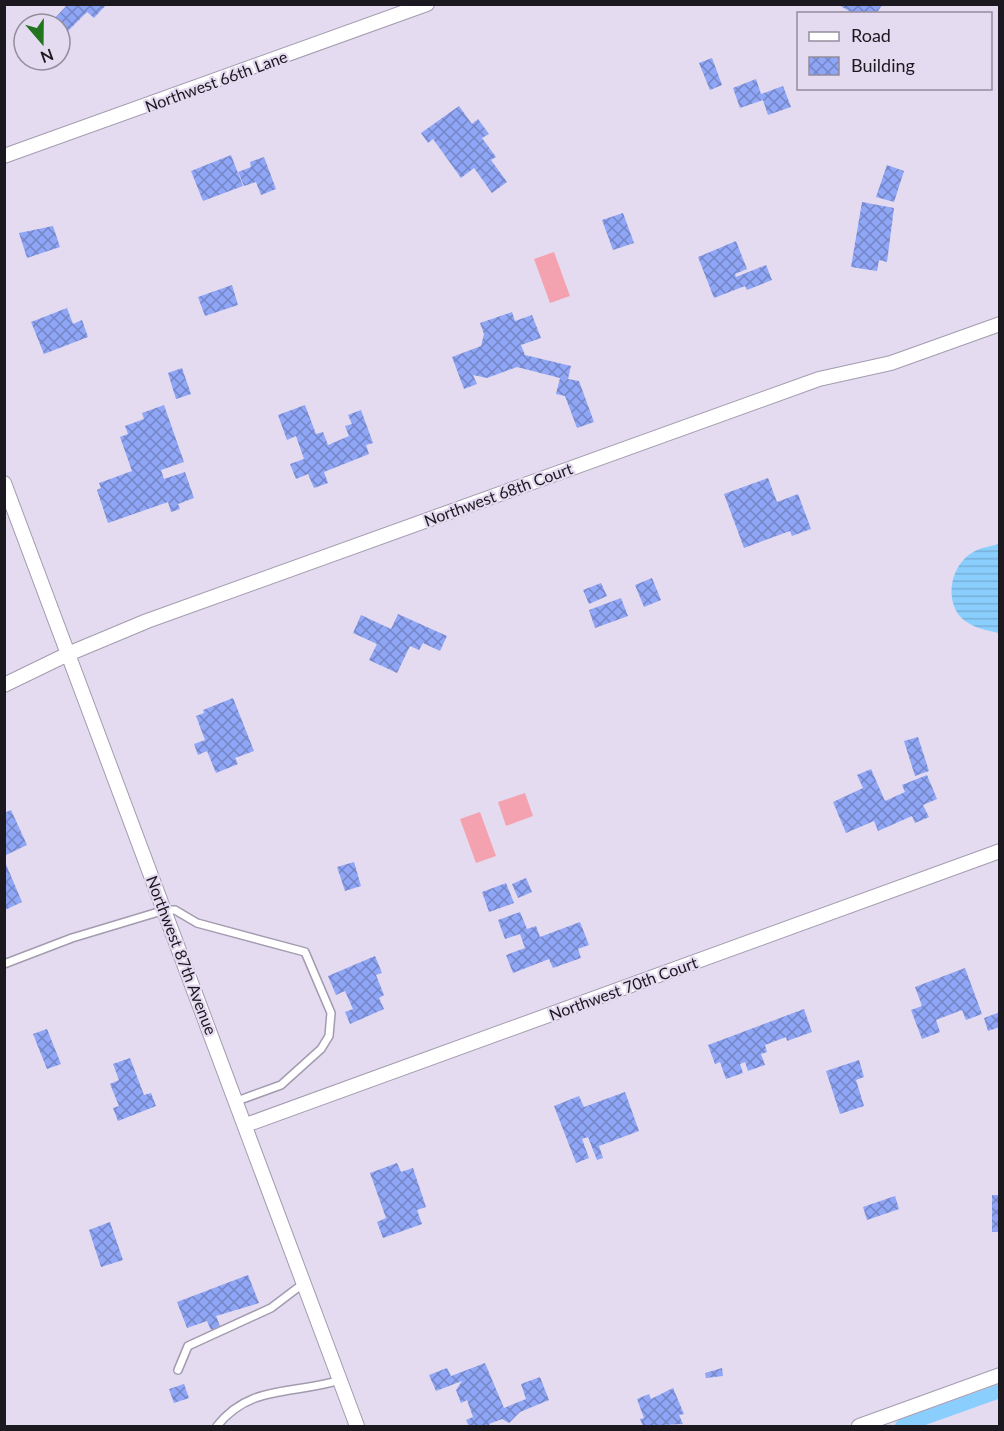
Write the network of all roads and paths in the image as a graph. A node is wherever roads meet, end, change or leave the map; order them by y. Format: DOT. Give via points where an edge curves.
graph roads {
  1 [pos="427,4"];
  2 [pos="4,156"];
  3 [pos="999,324"];
  4 [pos="4,483"];
  5 [pos="68,654"];
  6 [pos="4,685"];
  7 [pos="999,851"];
  8 [pos="165,909"];
  9 [pos="4,964"];
  10 [pos="237,1101"];
  11 [pos="246,1125"];
  12 [pos="304,1283"];
  13 [pos="178,1370"];
  14 [pos="999,1376"];
  15 [pos="339,1380"];
  16 [pos="217,1426"];
  17 [pos="357,1426"];
  18 [pos="859,1426"];
  1 -- 2 [label="street, Northwest 66th Lane"];
  3 -- 5 [label="street, Northwest 68th Court" via="891,363 819,379 147,621"];
  4 -- 5 [label="street, Northwest 87th Avenue"];
  5 -- 6 [label="street, Northwest 68th Court"];
  5 -- 8 [label="street, Northwest 87th Avenue"];
  7 -- 11 [label="street, Northwest 70th Court"];
  8 -- 9 [label="lane"];
  8 -- 10 [label="street, Northwest 87th Avenue"];
  8 -- 10 [label="lane" via="175,910 197,923 305,952 327,999 332,1025 321,1049 281,1084"];
  10 -- 11 [label="street, Northwest 87th Avenue"];
  11 -- 12 [label="street, Northwest 87th Avenue"];
  12 -- 13 [label="lane" via="271,1308 188,1346"];
  12 -- 15 [label="street, Northwest 87th Avenue"];
  14 -- 18 [label="street"];
  15 -- 16 [label="lane" via="251,1399 236,1405"];
  15 -- 17 [label="street, Northwest 87th Avenue"];
}
